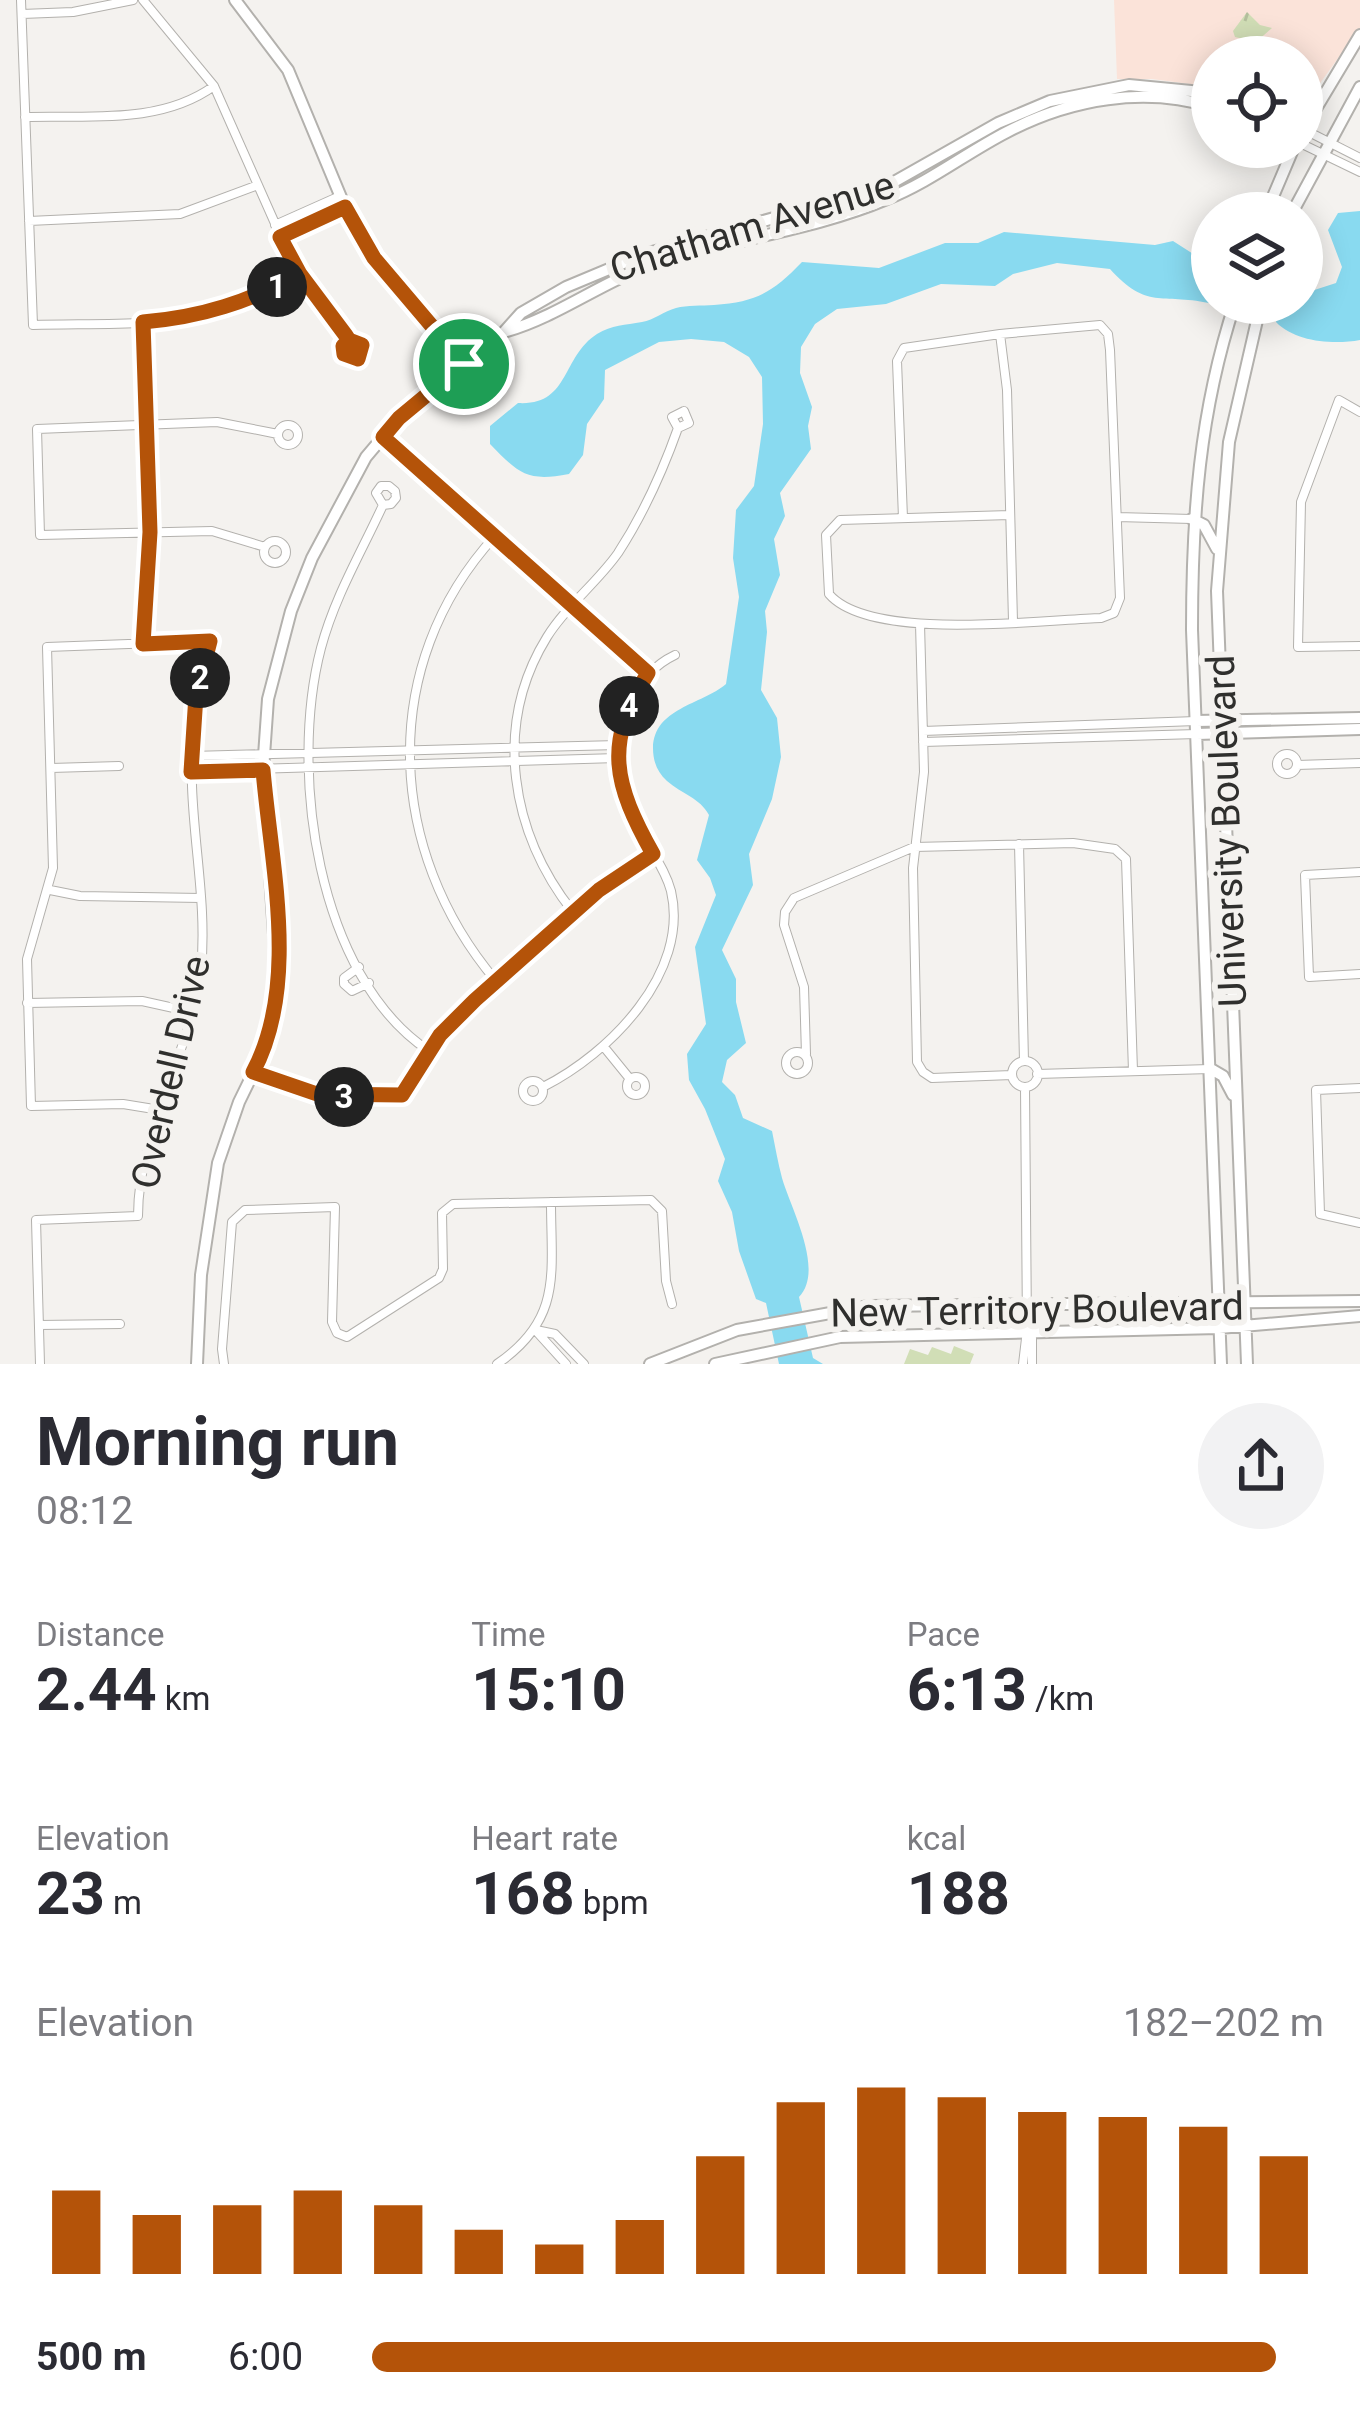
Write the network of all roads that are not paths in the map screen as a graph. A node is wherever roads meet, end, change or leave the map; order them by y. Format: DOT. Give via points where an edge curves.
graph roads {
  1 [pos="21,0"];
  2 [pos="133,0"];
  3 [pos="143,0"];
  4 [pos="235,0"];
  5 [pos="22,14"];
  6 [pos="1360,35"];
  7 [pos="214,86"];
  8 [pos="1360,87"];
  9 [pos="1129,91"];
  10 [pos="1191,92"];
  11 [pos="1323,96"];
  12 [pos="1191,102"];
  13 [pos="25,117"];
  14 [pos="1323,139"];
  15 [pos="1328,141"];
  16 [pos="1323,150"];
  17 [pos="1323,154"];
  18 [pos="1360,158"];
  19 [pos="1360,172"];
  20 [pos="258,185"];
  21 [pos="343,202"];
  22 [pos="29,221"];
  23 [pos="274,225"];
  24 [pos="280,237"];
  25 [pos="300,274"];
  26 [pos="143,322"];
  27 [pos="1229,324"];
  28 [pos="1255,324"];
  29 [pos="1000,334"];
  30 [pos="349,340"];
  31 [pos="464,364"];
  32 [pos="1360,412"];
  33 [pos="146,424"];
  34 [pos="678,428"];
  35 [pos="278,434"];
  36 [pos="383,437"];
  37 [pos="383,505"];
  38 [pos="1010,515"];
  39 [pos="903,518"];
  40 [pos="1118,518"];
  41 [pos="1192,519"];
  42 [pos="150,532"];
  43 [pos="495,536"];
  44 [pos="265,548"];
  45 [pos="1218,552"];
  46 [pos="572,605"];
  47 [pos="1013,621"];
  48 [pos="920,624"];
  49 [pos="143,644"];
  50 [pos="1360,646"];
  51 [pos="675,655"];
  52 [pos="648,673"];
  53 [pos="1360,718"];
  54 [pos="1221,727"];
  55 [pos="1196,728"];
  56 [pos="1360,729"];
  57 [pos="923,737"];
  58 [pos="618,745"];
  59 [pos="515,748"];
  60 [pos="410,751"];
  61 [pos="307,753"];
  62 [pos="263,754"];
  63 [pos="191,756"];
  64 [pos="617,758"];
  65 [pos="515,761"];
  66 [pos="1360,763"];
  67 [pos="410,765"];
  68 [pos="1297,765"];
  69 [pos="119,766"];
  70 [pos="51,768"];
  71 [pos="307,769"];
  72 [pos="263,770"];
  73 [pos="191,772"];
  74 [pos="1019,844"];
  75 [pos="914,847"];
  76 [pos="653,854"];
  77 [pos="1360,872"];
  78 [pos="50,890"];
  79 [pos="201,898"];
  80 [pos="573,913"];
  81 [pos="359,967"];
  82 [pos="1360,974"];
  83 [pos="496,981"];
  84 [pos="369,983"];
  85 [pos="27,1003"];
  86 [pos="192,1012"];
  87 [pos="604,1047"];
  88 [pos="429,1051"];
  89 [pos="806,1054"];
  90 [pos="1024,1061"];
  91 [pos="1211,1069"];
  92 [pos="253,1072"];
  93 [pos="1133,1072"];
  94 [pos="1037,1074"];
  95 [pos="1012,1075"];
  96 [pos="630,1079"];
  97 [pos="543,1087"];
  98 [pos="1025,1087"];
  99 [pos="1360,1088"];
  100 [pos="1237,1103"];
  101 [pos="160,1110"];
  102 [pos="550,1202"];
  103 [pos="1360,1222"];
  104 [pos="1360,1301"];
  105 [pos="672,1304"];
  106 [pos="1027,1304"];
  107 [pos="1219,1304"];
  108 [pos="1246,1304"];
  109 [pos="1360,1316"];
  110 [pos="120,1324"];
  111 [pos="39,1325"];
  112 [pos="1246,1325"];
  113 [pos="1219,1328"];
  114 [pos="536,1330"];
  115 [pos="1027,1330"];
  116 [pos="40,1364"];
  117 [pos="197,1364"];
  118 [pos="224,1364"];
  119 [pos="497,1364"];
  120 [pos="566,1364"];
  121 [pos="584,1364"];
  122 [pos="650,1364"];
  123 [pos="715,1364"];
  124 [pos="1023,1364"];
  125 [pos="1032,1364"];
  126 [pos="1221,1364"];
  127 [pos="1247,1364"];
  1 -- 5 [label="street"];
  2 -- 5 [label="street"];
  3 -- 7 [label="street"];
  4 -- 21 [label="main road" via="288,70"];
  5 -- 13 [label="street"];
  6 -- 11 [label="main road"];
  7 -- 13 [label="street" via="159,112"];
  7 -- 20 [label="street"];
  8 -- 15 [label="main road"];
  9 -- 10 [label="main road, Chatham Avenue"];
  9 -- 12 [label="main road, Chatham Avenue"];
  9 -- 31 [label="main road, Chatham Avenue" via="1008,131 886,200 615,278 504,332"];
  13 -- 22 [label="street"];
  14 -- 15 [label="street"];
  15 -- 16 [label="main road"];
  15 -- 18 [label="street"];
  17 -- 19 [label="street"];
  20 -- 22 [label="street" via="180,214"];
  20 -- 23 [label="street"];
  21 -- 23 [label="street"];
  21 -- 24 [label="street"];
  21 -- 31 [label="main road" via="374,258"];
  22 -- 26 [label="street" via="32,325"];
  23 -- 24 [label="street"];
  24 -- 25 [label="street"];
  25 -- 26 [label="street" via="212,313"];
  25 -- 30 [label="street"];
  26 -- 33 [label="street"];
  27 -- 41 [label="main road, University Boulevard"];
  28 -- 45 [label="main road, University Boulevard" via="1232,426"];
  29 -- 38 [label="street"];
  29 -- 39 [label="street" via="902,350"];
  29 -- 40 [label="street" via="1088,324 1108,334"];
  31 -- 36 [label="main road, Chatham Avenue"];
  32 -- 50 [label="street" via="1339,400 1301,502 1298,647"];
  33 -- 35 [label="street" via="217,422"];
  33 -- 42 [label="street"];
  33 -- 42 [label="street" via="37,429 40,535"];
  34 -- 46 [label="street" via="621,548"];
  36 -- 43 [label="street"];
  36 -- 62 [label="main road, Chatham Avenue" via="343,496 291,610"];
  37 -- 61 [label="street" via="330,616"];
  38 -- 39 [label="street"];
  38 -- 47 [label="street"];
  39 -- 48 [label="street" via="831,526 826,586 831,597 881,619"];
  40 -- 41 [label="street"];
  40 -- 47 [label="street" via="1120,603 1113,614"];
  41 -- 45 [label="main road"];
  41 -- 55 [label="main road, University Boulevard"];
  42 -- 44 [label="street" via="212,531"];
  42 -- 49 [label="street"];
  43 -- 46 [label="street"];
  43 -- 60 [label="street" via="439,621 416,696"];
  45 -- 54 [label="main road, University Boulevard"];
  46 -- 52 [label="street"];
  46 -- 59 [label="street" via="535,661"];
  47 -- 48 [label="street"];
  48 -- 57 [label="street"];
  49 -- 63 [label="street, Overdell Drive" via="210,641"];
  49 -- 70 [label="street" via="47,647"];
  51 -- 52 [label="street"];
  52 -- 58 [label="street"];
  53 -- 54 [label="main road"];
  54 -- 55 [label="main road"];
  54 -- 56 [label="main road"];
  54 -- 100 [label="main road, University Boulevard"];
  55 -- 57 [label="street"];
  55 -- 91 [label="main road, University Boulevard"];
  57 -- 75 [label="street"];
  58 -- 59 [label="street"];
  58 -- 64 [label="street"];
  59 -- 60 [label="street"];
  59 -- 65 [label="street"];
  60 -- 61 [label="street"];
  60 -- 67 [label="street"];
  61 -- 62 [label="street"];
  61 -- 71 [label="street"];
  62 -- 63 [label="street"];
  62 -- 72 [label="main road, Chatham Avenue"];
  63 -- 73 [label="street, Overdell Drive"];
  64 -- 65 [label="street"];
  64 -- 76 [label="street" via="627,806"];
  65 -- 67 [label="street"];
  65 -- 80 [label="street" via="529,840"];
  66 -- 68 [label="street"];
  67 -- 71 [label="street"];
  67 -- 83 [label="street" via="416,824 435,885"];
  69 -- 70 [label="street"];
  70 -- 78 [label="street"];
  71 -- 72 [label="street"];
  71 -- 81 [label="street" via="321,868"];
  72 -- 73 [label="street"];
  72 -- 92 [label="main road, Chatham Avenue" via="278,966"];
  73 -- 79 [label="street, Overdell Drive"];
  74 -- 75 [label="street"];
  74 -- 90 [label="street"];
  74 -- 93 [label="street" via="1122,852"];
  75 -- 89 [label="street" via="800,895 785,912 804,987"];
  75 -- 95 [label="street" via="922,1072"];
  76 -- 80 [label="street"];
  76 -- 87 [label="street" via="671,892 669,945 638,1007"];
  77 -- 82 [label="street" via="1305,874 1309,977"];
  78 -- 79 [label="street"];
  78 -- 85 [label="street" via="30,945"];
  79 -- 86 [label="street, Overdell Drive"];
  80 -- 83 [label="street"];
  81 -- 84 [label="street"];
  81 -- 84 [label="street" via="344,984 352,991"];
  83 -- 88 [label="street"];
  84 -- 88 [label="street"];
  85 -- 86 [label="street" via="142,1001"];
  85 -- 101 [label="street" via="31,1106"];
  86 -- 101 [label="street, Overdell Drive"];
  87 -- 96 [label="street"];
  87 -- 97 [label="street"];
  88 -- 92 [label="street" via="402,1095 317,1094"];
  90 -- 94 [label="street"];
  90 -- 95 [label="street"];
  91 -- 93 [label="street"];
  91 -- 100 [label="main road"];
  91 -- 107 [label="main road, University Boulevard"];
  92 -- 117 [label="main road, Chatham Avenue" via="208,1211"];
  93 -- 94 [label="street"];
  94 -- 98 [label="street"];
  95 -- 98 [label="street"];
  98 -- 106 [label="street"];
  99 -- 103 [label="street" via="1316,1090 1320,1214"];
  100 -- 108 [label="main road, University Boulevard"];
  101 -- 111 [label="street, Overdell Drive" via="138,1216 36,1220"];
  102 -- 105 [label="street" via="647,1198 659,1205"];
  102 -- 114 [label="street" via="551,1285"];
  102 -- 118 [label="street" via="447,1205 439,1278 347,1337 332,1322 335,1207 245,1210 232,1222"];
  104 -- 108 [label="main road, New Territory Boulevard"];
  106 -- 107 [label="main road, New Territory Boulevard"];
  106 -- 115 [label="street"];
  106 -- 122 [label="main road, New Territory Boulevard" via="808,1314 737,1330"];
  107 -- 108 [label="main road, New Territory Boulevard"];
  107 -- 113 [label="main road, University Boulevard"];
  108 -- 112 [label="main road, University Boulevard"];
  109 -- 112 [label="main road, New Territory Boulevard"];
  110 -- 111 [label="street"];
  111 -- 116 [label="street"];
  112 -- 113 [label="main road, New Territory Boulevard"];
  112 -- 127 [label="main road, University Boulevard"];
  113 -- 115 [label="main road, New Territory Boulevard"];
  113 -- 126 [label="main road, University Boulevard"];
  114 -- 119 [label="street"];
  114 -- 120 [label="street"];
  114 -- 121 [label="street" via="555,1334"];
  115 -- 123 [label="main road, New Territory Boulevard" via="813,1341"];
  115 -- 124 [label="street"];
  115 -- 125 [label="street"];
}
